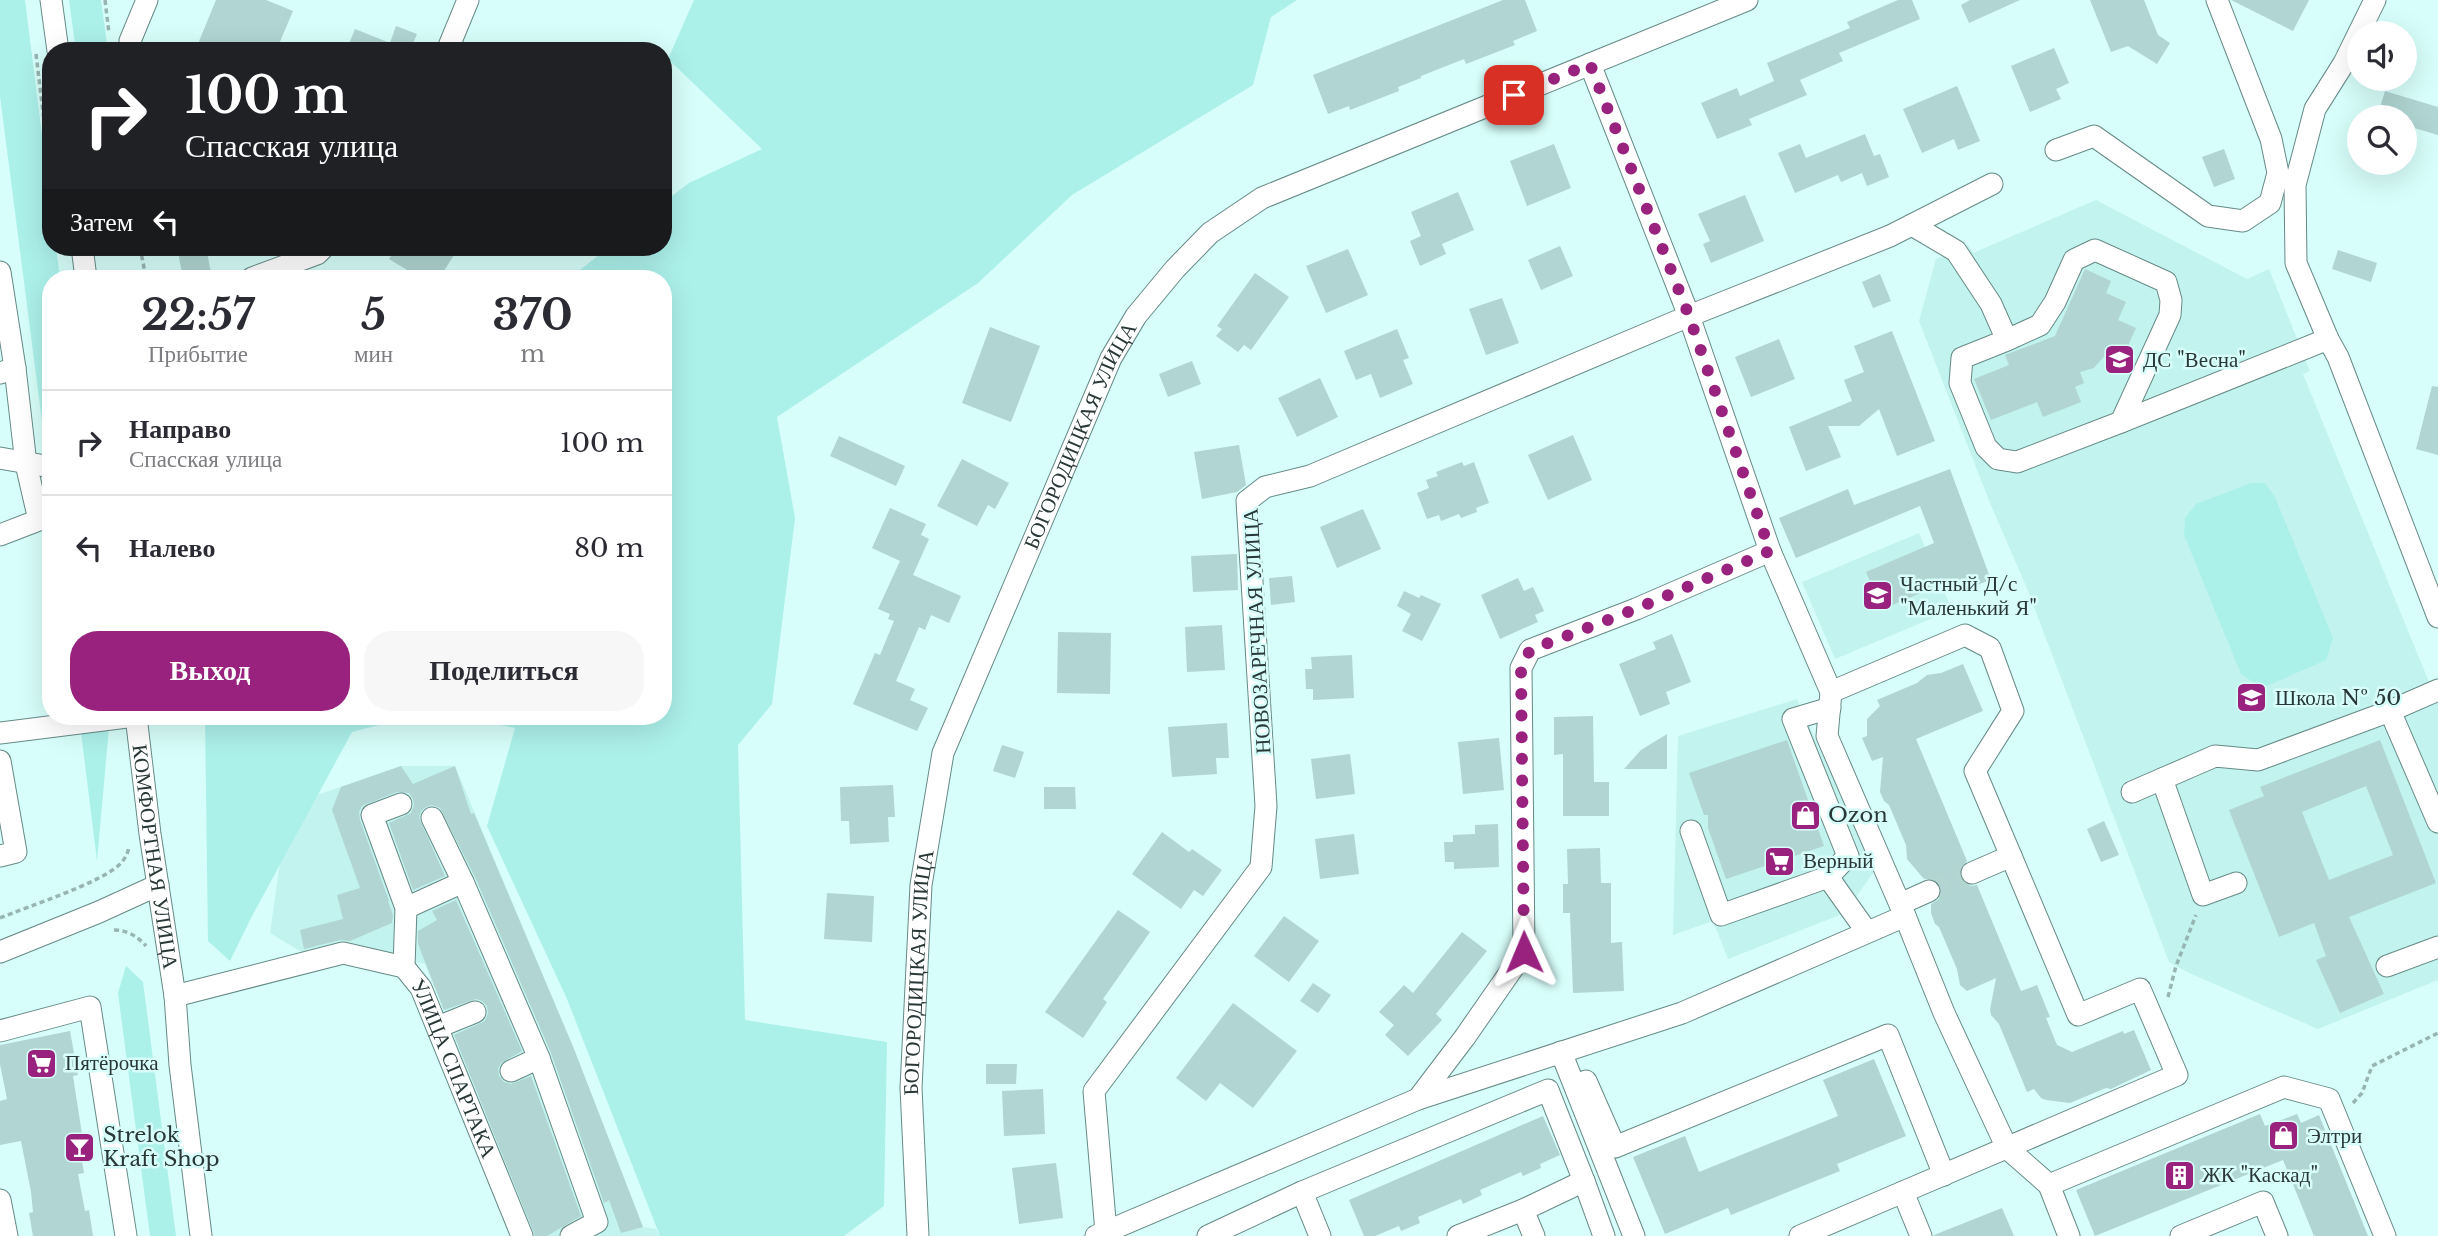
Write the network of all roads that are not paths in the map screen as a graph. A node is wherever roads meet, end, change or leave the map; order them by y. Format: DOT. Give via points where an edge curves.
graph roads {
  1 [pos="51,0"];
  2 [pos="147,0"];
  3 [pos="468,0"];
  4 [pos="1747,0"];
  5 [pos="2217,0"];
  6 [pos="2375,0"];
  7 [pos="120,40"];
  8 [pos="57,42"];
  9 [pos="451,42"];
  10 [pos="1590,64"];
  11 [pos="2056,150"];
  12 [pos="1992,184"];
  13 [pos="1912,225"];
  14 [pos="312,256"];
  15 [pos="274,270"];
  16 [pos="0,272"];
  17 [pos="1689,316"];
  18 [pos="2328,339"];
  19 [pos="2007,340"];
  20 [pos="7,370"];
  21 [pos="2121,422"];
  22 [pos="0,458"];
  23 [pos="26,464"];
  24 [pos="42,466"];
  25 [pos="0,535"];
  26 [pos="1770,551"];
  27 [pos="2438,617"];
  28 [pos="2438,690"];
  29 [pos="1830,700"];
  30 [pos="2390,711"];
  31 [pos="64,725"];
  32 [pos="136,725"];
  33 [pos="0,733"];
  34 [pos="0,761"];
  35 [pos="2162,779"];
  36 [pos="2132,792"];
  37 [pos="401,804"];
  38 [pos="432,818"];
  39 [pos="2438,822"];
  40 [pos="1690,831"];
  41 [pos="0,856"];
  42 [pos="2011,856"];
  43 [pos="1972,873"];
  44 [pos="1828,877"];
  45 [pos="463,882"];
  46 [pos="2236,883"];
  47 [pos="158,885"];
  48 [pos="1929,891"];
  49 [pos="406,908"];
  50 [pos="1903,910"];
  51 [pos="1867,932"];
  52 [pos="2438,947"];
  53 [pos="0,952"];
  54 [pos="2387,966"];
  55 [pos="404,967"];
  56 [pos="175,996"];
  57 [pos="475,1012"];
  58 [pos="438,1027"];
  59 [pos="0,1031"];
  60 [pos="1561,1052"];
  61 [pos="539,1058"];
  62 [pos="511,1071"];
  63 [pos="1575,1085"];
  64 [pos="1418,1098"];
  65 [pos="2007,1148"];
  66 [pos="1944,1175"];
  67 [pos="1584,1181"];
  68 [pos="2049,1185"];
  69 [pos="1302,1192"];
  70 [pos="1903,1192"];
  71 [pos="0,1200"];
  72 [pos="1523,1210"];
  73 [pos="1101,1234"];
  74 [pos="7,1236"];
  75 [pos="126,1236"];
  76 [pos="201,1236"];
  77 [pos="522,1236"];
  78 [pos="571,1236"];
  79 [pos="918,1236"];
  80 [pos="1208,1236"];
  81 [pos="1320,1236"];
  82 [pos="1458,1236"];
  83 [pos="1534,1236"];
  84 [pos="1604,1236"];
  85 [pos="1634,1236"];
  86 [pos="1800,1236"];
  87 [pos="1921,1236"];
  88 [pos="2069,1236"];
  89 [pos="2181,1236"];
  90 [pos="2277,1236"];
  91 [pos="2385,1236"];
  1 -- 8 [label="street"];
  2 -- 7 [label="street"];
  3 -- 9 [label="street"];
  4 -- 10 [label="street, БОГОРОДИЦКАЯ УЛИЦА"];
  5 -- 11 [label="street" via="2272,139 2278,173 2270,203 2243,221 2208,216 2094,136"];
  6 -- 18 [label="street" via="2315,109 2295,185 2296,263"];
  10 -- 17 [label="street"];
  10 -- 79 [label="street, БОГОРОДИЦКАЯ УЛИЦА" via="1262,198 1210,233 1175,270 1136,316 1111,358 943,753 921,885 911,1088"];
  12 -- 13 [label="street, НОВОЗАРЕЧНАЯ УЛИЦА"];
  13 -- 17 [label="street, НОВОЗАРЕЧНАЯ УЛИЦА"];
  13 -- 19 [label="street" via="1955,251 1991,304"];
  14 -- 15 [label="street"];
  16 -- 20 [label="street"];
  17 -- 26 [label="street"];
  17 -- 73 [label="street, НОВОЗАРЕЧНАЯ УЛИЦА" via="1310,476 1265,487 1247,501 1266,806 1261,867 1094,1091"];
  18 -- 21 [label="street"];
  18 -- 27 [label="street"];
  19 -- 21 [label="street" via="1962,358 1960,383 1986,447 1998,459 2017,462"];
  19 -- 21 [label="street" via="2040,325 2074,260 2095,250 2166,282 2170,315"];
  20 -- 23 [label="street"];
  22 -- 23 [label="street"];
  23 -- 24 [label="street"];
  23 -- 25 [label="street" via="39,520"];
  26 -- 29 [label="street"];
  26 -- 64 [label="street" via="1530,650 1521,668 1524,952"];
  28 -- 30 [label="street"];
  29 -- 42 [label="street" via="1965,635 1990,648 2013,711 1975,771"];
  29 -- 44 [label="street" via="1793,719 1847,856"];
  29 -- 50 [label="street" via="1827,736"];
  30 -- 35 [label="street" via="2258,760 2215,756"];
  30 -- 39 [label="street"];
  31 -- 33 [label="street"];
  32 -- 47 [label="street, КОМФОРТНАЯ УЛИЦА"];
  34 -- 41 [label="street" via="16,852"];
  35 -- 36 [label="street"];
  35 -- 46 [label="street" via="2203,895"];
  37 -- 49 [label="street" via="372,815"];
  38 -- 45 [label="street"];
  40 -- 44 [label="street" via="1721,915"];
  42 -- 43 [label="street"];
  42 -- 65 [label="street" via="2078,1015 2140,989 2176,1075"];
  44 -- 51 [label="street"];
  45 -- 49 [label="street"];
  45 -- 61 [label="street"];
  47 -- 53 [label="street"];
  47 -- 56 [label="street, КОМФОРТНАЯ УЛИЦА"];
  48 -- 50 [label="street"];
  49 -- 55 [label="street"];
  50 -- 51 [label="street"];
  50 -- 65 [label="street" via="1944,1013"];
  51 -- 60 [label="street" via="1682,1013"];
  52 -- 54 [label="street"];
  55 -- 56 [label="street, УЛИЦА СПАРТАКА" via="343,953"];
  55 -- 58 [label="street, УЛИЦА СПАРТАКА" via="421,988"];
  56 -- 76 [label="street, КОМФОРТНАЯ УЛИЦА"];
  57 -- 58 [label="street"];
  58 -- 77 [label="street, УЛИЦА СПАРТАКА"];
  59 -- 75 [label="street" via="90,1007"];
  60 -- 63 [label="street"];
  60 -- 64 [label="street"];
  61 -- 62 [label="street"];
  61 -- 78 [label="street" via="597,1222"];
  63 -- 66 [label="street" via="1586,1081 1615,1147 1888,1035"];
  63 -- 85 [label="street"];
  64 -- 73 [label="street"];
  65 -- 66 [label="street"];
  65 -- 68 [label="street"];
  66 -- 70 [label="street"];
  67 -- 69 [label="street" via="1548,1090"];
  67 -- 72 [label="street"];
  67 -- 84 [label="street"];
  68 -- 88 [label="street"];
  68 -- 91 [label="street" via="2284,1087 2329,1099"];
  69 -- 80 [label="street"];
  69 -- 81 [label="street"];
  70 -- 86 [label="street"];
  70 -- 87 [label="street"];
  71 -- 74 [label="street"];
  72 -- 82 [label="street"];
  72 -- 83 [label="street"];
  89 -- 90 [label="street" via="2263,1202"];
}
